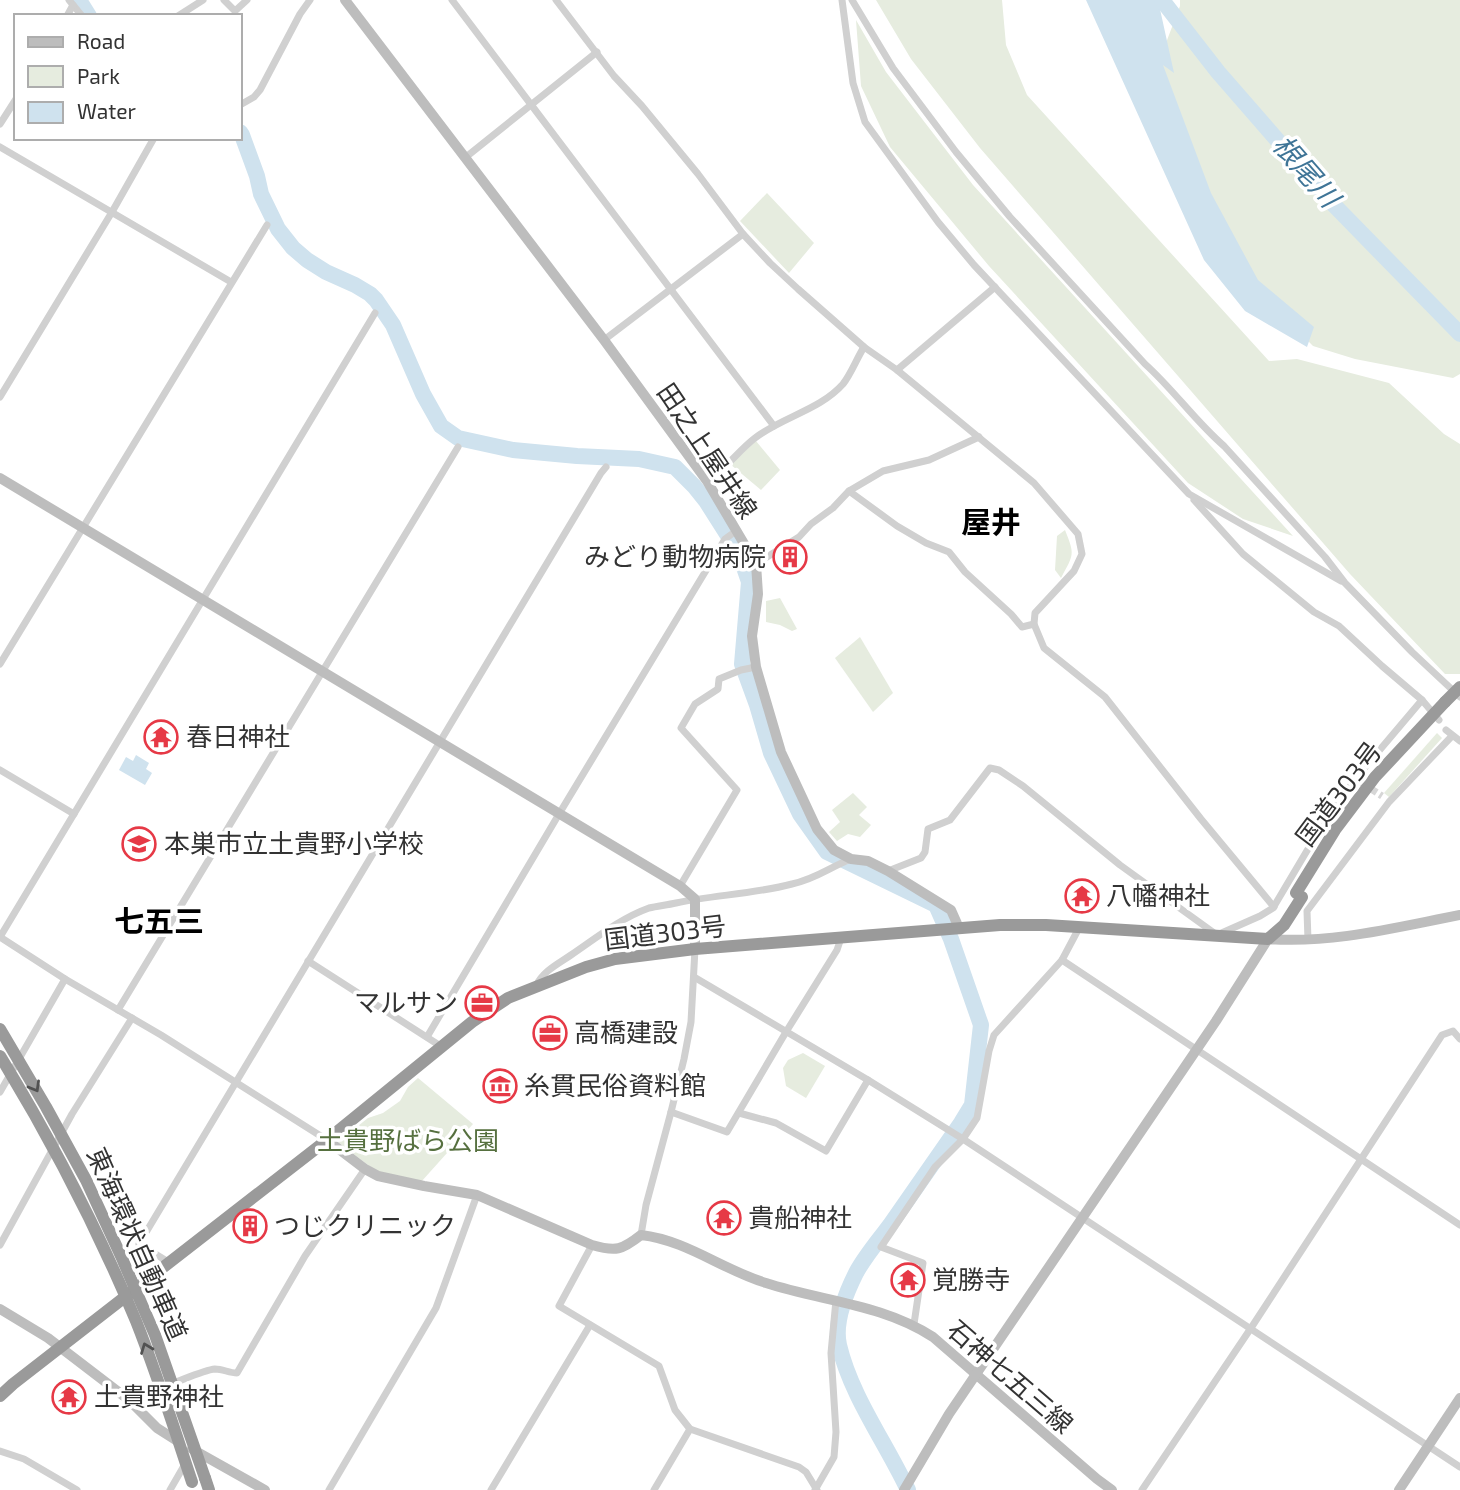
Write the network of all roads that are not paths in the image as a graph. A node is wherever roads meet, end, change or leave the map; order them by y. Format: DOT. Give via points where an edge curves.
graph roads {
  1 [pos="203,0"];
  2 [pos="223,0"];
  3 [pos="247,0"];
  4 [pos="310,0"];
  5 [pos="345,0"];
  6 [pos="452,0"];
  7 [pos="556,0"];
  8 [pos="842,0"];
  9 [pos="852,0"];
  10 [pos="181,14"];
  11 [pos="597,52"];
  12 [pos="14,102"];
  13 [pos="242,104"];
  14 [pos="531,105"];
  15 [pos="0,124"];
  16 [pos="153,140"];
  17 [pos="0,147"];
  18 [pos="466,158"];
  19 [pos="112,212"];
  20 [pos="267,225"];
  21 [pos="743,234"];
  22 [pos="231,282"];
  23 [pos="995,287"];
  24 [pos="671,290"];
  25 [pos="376,313"];
  26 [pos="604,340"];
  27 [pos="864,346"];
  28 [pos="897,370"];
  29 [pos="0,397"];
  30 [pos="774,426"];
  31 [pos="979,437"];
  32 [pos="458,447"];
  33 [pos="606,467"];
  34 [pos="0,478"];
  35 [pos="707,481"];
  36 [pos="849,491"];
  37 [pos="1189,494"];
  38 [pos="83,528"];
  39 [pos="736,531"];
  40 [pos="756,564"];
  41 [pos="1345,583"];
  42 [pos="202,600"];
  43 [pos="1034,624"];
  44 [pos="0,664"];
  45 [pos="749,669"];
  46 [pos="322,672"];
  47 [pos="1456,697"];
  48 [pos="1422,700"];
  49 [pos="1439,720"];
  50 [pos="439,741"];
  51 [pos="1460,741"];
  52 [pos="0,770"];
  53 [pos="1382,796"];
  54 [pos="1389,802"];
  55 [pos="74,814"];
  56 [pos="559,814"];
  57 [pos="851,859"];
  58 [pos="888,871"];
  59 [pos="680,886"];
  60 [pos="695,900"];
  61 [pos="1274,907"];
  62 [pos="1460,915"];
  63 [pos="959,928"];
  64 [pos="1079,928"];
  65 [pos="1217,935"];
  66 [pos="0,937"];
  67 [pos="841,938"];
  68 [pos="1268,939"];
  69 [pos="1308,940"];
  70 [pos="695,949"];
  71 [pos="1062,960"];
  72 [pos="308,961"];
  73 [pos="694,977"];
  74 [pos="65,979"];
  75 [pos="536,986"];
  76 [pos="118,1010"];
  77 [pos="132,1018"];
  78 [pos="0,1028"];
  79 [pos="786,1031"];
  80 [pos="427,1037"];
  81 [pos="1460,1039"];
  82 [pos="442,1047"];
  83 [pos="1197,1049"];
  84 [pos="0,1056"];
  85 [pos="868,1080"];
  86 [pos="236,1084"];
  87 [pos="0,1092"];
  88 [pos="671,1112"];
  89 [pos="739,1113"];
  90 [pos="963,1139"];
  91 [pos="327,1140"];
  92 [pos="1361,1158"];
  93 [pos="365,1169"];
  94 [pos="477,1195"];
  95 [pos="1082,1218"];
  96 [pos="1460,1225"];
  97 [pos="641,1234"];
  98 [pos="0,1245"];
  99 [pos="592,1245"];
  100 [pos="170,1263"];
  101 [pos="843,1302"];
  102 [pos="0,1309"];
  103 [pos="914,1324"];
  104 [pos="590,1325"];
  105 [pos="1251,1328"];
  106 [pos="60,1348"];
  107 [pos="975,1374"];
  108 [pos="0,1396"];
  109 [pos="1460,1398"];
  110 [pos="136,1407"];
  111 [pos="690,1429"];
  112 [pos="1428,1447"];
  113 [pos="194,1450"];
  114 [pos="0,1451"];
  115 [pos="1460,1467"];
  116 [pos="200,1485"];
  117 [pos="77,1490"];
  118 [pos="170,1490"];
  119 [pos="265,1490"];
  120 [pos="329,1490"];
  121 [pos="491,1490"];
  122 [pos="654,1490"];
  123 [pos="816,1490"];
  124 [pos="904,1490"];
  125 [pos="1112,1490"];
  126 [pos="1142,1490"];
  127 [pos="1399,1490"];
  1 -- 10 [label="street"];
  2 -- 3 [label="street" via="235,11"];
  4 -- 13 [label="street" via="260,90"];
  5 -- 18 [label="main road, 田之上屋井線"];
  6 -- 14 [label="street"];
  7 -- 11 [label="street"];
  8 -- 23 [label="street" via="853,83 865,122 938,222"];
  9 -- 41 [label="street" via="893,68 1010,217"];
  11 -- 14 [label="street"];
  11 -- 21 [label="street"];
  12 -- 15 [label="street"];
  14 -- 18 [label="street"];
  14 -- 24 [label="street"];
  16 -- 19 [label="street"];
  17 -- 19 [label="street"];
  18 -- 26 [label="main road, 田之上屋井線"];
  19 -- 22 [label="street"];
  19 -- 29 [label="street"];
  20 -- 22 [label="street"];
  21 -- 24 [label="street"];
  21 -- 27 [label="street"];
  22 -- 38 [label="street"];
  23 -- 28 [label="street"];
  23 -- 37 [label="street"];
  24 -- 26 [label="street"];
  24 -- 30 [label="street"];
  25 -- 42 [label="street"];
  26 -- 35 [label="main road, 田之上屋井線"];
  27 -- 28 [label="street"];
  27 -- 30 [label="street" via="843,384 824,400"];
  28 -- 31 [label="street"];
  30 -- 35 [label="street"];
  31 -- 36 [label="street" via="929,460 883,471"];
  31 -- 43 [label="street" via="1034,483 1078,534 1082,554 1074,571 1035,613"];
  32 -- 46 [label="street"];
  33 -- 50 [label="street"];
  34 -- 38 [label="main road"];
  35 -- 39 [label="main road, 田之上屋井線"];
  36 -- 40 [label="street" via="799,537"];
  36 -- 43 [label="street" via="897,527 949,552 1022,627"];
  37 -- 41 [label="street"];
  37 -- 48 [label="street" via="1243,554 1314,612 1339,626"];
  38 -- 42 [label="main road"];
  38 -- 44 [label="street"];
  39 -- 40 [label="main road, 田之上屋井線"];
  39 -- 56 [label="street" via="725,539"];
  40 -- 45 [label="main road, 田之上屋井線" via="758,594"];
  41 -- 47 [label="street"];
  42 -- 46 [label="main road"];
  42 -- 55 [label="street"];
  43 -- 61 [label="street" via="1044,648 1105,697"];
  45 -- 57 [label="main road, 田之上屋井線" via="817,829 834,850"];
  45 -- 59 [label="street" via="719,679 718,689 695,704 681,728 737,790"];
  46 -- 50 [label="main road"];
  46 -- 76 [label="street"];
  47 -- 68 [label="highway, 国道303号, bridge" via="1375,777 1335,830"];
  48 -- 49 [label="street"];
  48 -- 61 [label="street" via="1324,822"];
  50 -- 56 [label="main road"];
  50 -- 72 [label="street"];
  51 -- 54 [label="street" via="1449,733"];
  52 -- 55 [label="street"];
  53 -- 54 [label="street"];
  54 -- 69 [label="street" via="1307,911"];
  55 -- 66 [label="street"];
  56 -- 59 [label="main road"];
  56 -- 80 [label="street"];
  57 -- 58 [label="main road, 田之上屋井線"];
  57 -- 60 [label="street" via="791,885"];
  58 -- 63 [label="main road, 田之上屋井線" via="951,909"];
  58 -- 65 [label="street" via="921,858 928,829 950,820 990,768 1023,786"];
  59 -- 60 [label="main road"];
  60 -- 70 [label="main road"];
  60 -- 75 [label="street" via="649,908 618,923 550,969"];
  61 -- 65 [label="street"];
  62 -- 69 [label="main road"];
  63 -- 64 [label="highway, 国道303号"];
  63 -- 67 [label="highway, 国道303号"];
  64 -- 65 [label="highway, 国道303号"];
  64 -- 71 [label="street"];
  65 -- 68 [label="highway, 国道303号"];
  66 -- 74 [label="street"];
  67 -- 70 [label="highway, 国道303号"];
  67 -- 79 [label="street"];
  68 -- 69 [label="main road"];
  68 -- 83 [label="main road"];
  70 -- 73 [label="street"];
  70 -- 75 [label="highway, 国道303号" via="615,958"];
  71 -- 83 [label="street"];
  71 -- 90 [label="street" via="994,1035 977,1118"];
  72 -- 80 [label="street"];
  72 -- 86 [label="street"];
  73 -- 79 [label="street"];
  73 -- 88 [label="street" via="691,1022"];
  74 -- 76 [label="street"];
  74 -- 87 [label="street"];
  75 -- 82 [label="highway, 国道303号" via="508,998"];
  76 -- 77 [label="street"];
  77 -- 86 [label="street"];
  77 -- 98 [label="street" via="72,1114"];
  78 -- 116 [label="highway, 東海環状自動車道, one-way, bridge" via="86,1180 121,1256 155,1335"];
  79 -- 85 [label="street"];
  79 -- 89 [label="street"];
  80 -- 82 [label="street"];
  81 -- 92 [label="street" via="1453,1031 1442,1035"];
  82 -- 91 [label="highway, 国道303号"];
  83 -- 92 [label="street"];
  83 -- 95 [label="main road"];
  116 -- 84 [label="highway, 東海環状自動車道, one-way, bridge" via="107,1258 60,1160"];
  85 -- 89 [label="street" via="826,1151 776,1123"];
  85 -- 90 [label="street"];
  86 -- 91 [label="street"];
  86 -- 100 [label="street" via="139,1244"];
  88 -- 89 [label="street" via="727,1132"];
  88 -- 97 [label="street"];
  90 -- 95 [label="street"];
  90 -- 103 [label="street" via="935,1167 881,1247 923,1263"];
  91 -- 93 [label="main road"];
  91 -- 100 [label="highway, 国道303号"];
  92 -- 96 [label="street"];
  92 -- 105 [label="street"];
  93 -- 94 [label="main road" via="406,1183"];
  93 -- 110 [label="street" via="305,1256 237,1373 220,1369 202,1372 153,1393"];
  94 -- 99 [label="main road"];
  94 -- 120 [label="street" via="436,1308"];
  95 -- 105 [label="street"];
  95 -- 107 [label="main road"];
  97 -- 99 [label="main road" via="625,1247 612,1250"];
  97 -- 101 [label="main road, 石神七五三線" via="766,1284"];
  99 -- 104 [label="street" via="559,1306"];
  100 -- 106 [label="highway, 国道303号"];
  101 -- 103 [label="main road, 石神七五三線"];
  101 -- 123 [label="street" via="831,1353 834,1457"];
  102 -- 106 [label="main road"];
  103 -- 107 [label="main road, 石神七五三線"];
  104 -- 111 [label="street" via="659,1366 675,1410"];
  104 -- 121 [label="street"];
  105 -- 112 [label="street"];
  105 -- 126 [label="street"];
  106 -- 108 [label="highway, 国道303号"];
  106 -- 110 [label="main road"];
  107 -- 124 [label="main road"];
  107 -- 125 [label="main road, 石神七五三線"];
  109 -- 112 [label="main road"];
  110 -- 113 [label="main road" via="157,1428"];
  111 -- 122 [label="street"];
  111 -- 123 [label="street" via="799,1468"];
  112 -- 115 [label="street"];
  112 -- 127 [label="main road"];
  113 -- 118 [label="street"];
  113 -- 119 [label="main road"];
  114 -- 117 [label="street" via="24,1459"];
}
